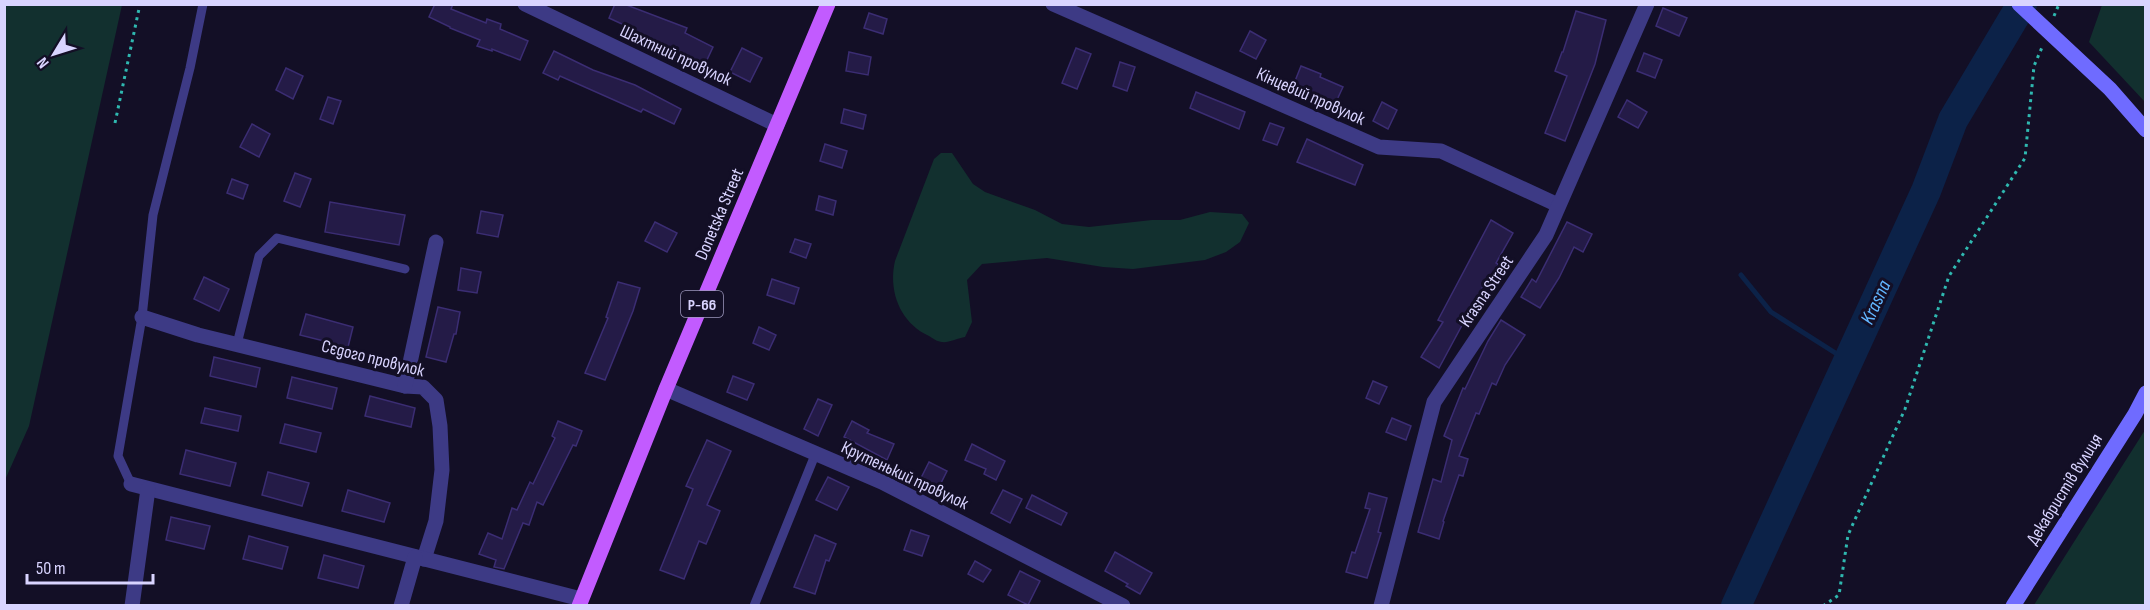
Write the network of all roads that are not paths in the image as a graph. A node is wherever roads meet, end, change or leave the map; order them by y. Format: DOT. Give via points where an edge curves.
graph roads {
  1 [pos="203,4"];
  2 [pos="525,4"];
  3 [pos="828,4"];
  4 [pos="1053,4"];
  5 [pos="1647,4"];
  6 [pos="2019,4"];
  7 [pos="777,124"];
  8 [pos="2145,130"];
  9 [pos="1558,205"];
  10 [pos="436,242"];
  11 [pos="405,269"];
  12 [pos="142,317"];
  13 [pos="237,344"];
  14 [pos="405,386"];
  15 [pos="666,389"];
  16 [pos="2145,393"];
  17 [pos="815,454"];
  18 [pos="130,484"];
  19 [pos="148,489"];
  20 [pos="419,558"];
  21 [pos="582,604"];
  22 [pos="132,606"];
  23 [pos="401,606"];
  24 [pos="754,606"];
  25 [pos="1123,606"];
  26 [pos="1381,606"];
  27 [pos="2013,606"];
  1 -- 12 [label="lane" via="153,215"];
  2 -- 7 [label="street, Шахтний провулок"];
  3 -- 7 [label="main road, Donetska Street / Р-66"];
  4 -- 9 [label="street, Кінцевий провулок" via="1379,147 1441,151"];
  5 -- 9 [label="street, Krasna Street"];
  6 -- 8 [label="street" via="2110,89"];
  7 -- 15 [label="main road, Donetska Street / Р-66"];
  9 -- 26 [label="street, Krasna Street" via="1546,236 1434,402"];
  10 -- 14 [label="street"];
  11 -- 13 [label="lane" via="277,238 259,256"];
  12 -- 13 [label="street, Сєдого провулок"];
  12 -- 18 [label="lane" via="118,456"];
  13 -- 14 [label="street, Сєдого провулок"];
  14 -- 20 [label="street, Сєдого провулок" via="423,387 436,400 440,426 442,470 436,521"];
  15 -- 17 [label="street, Крутенький провулок"];
  15 -- 21 [label="main road, Donetska Street / Р-66"];
  16 -- 27 [label="street, Декабристів вулиця"];
  17 -- 24 [label="lane"];
  17 -- 25 [label="street, Крутенький провулок" via="882,482"];
  18 -- 19 [label="street"];
  19 -- 20 [label="street"];
  19 -- 22 [label="street"];
  20 -- 21 [label="street"];
  20 -- 23 [label="street, Сєдого провулок"];
}
